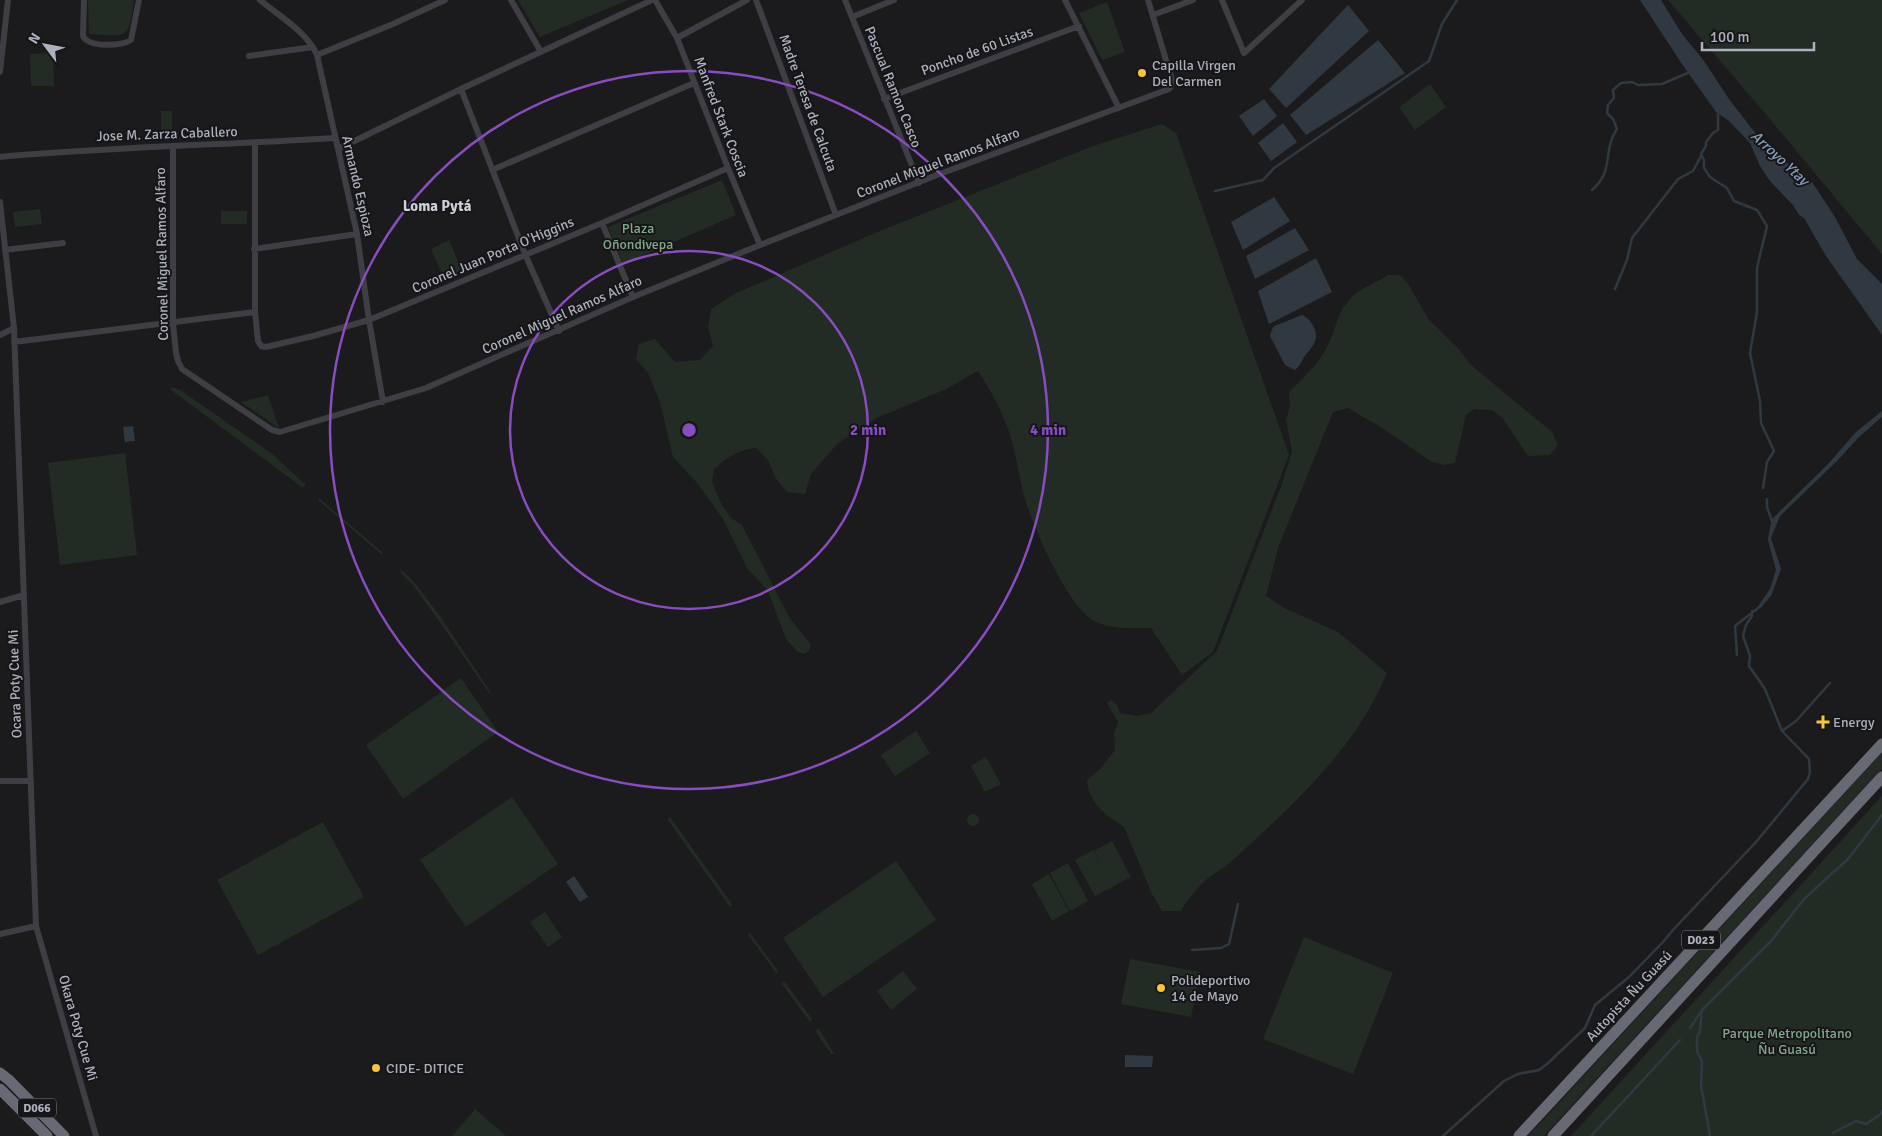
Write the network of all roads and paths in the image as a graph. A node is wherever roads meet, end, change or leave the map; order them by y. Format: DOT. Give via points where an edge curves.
graph roads {
  1 [pos="8,0"];
  2 [pos="84,0"];
  3 [pos="139,0"];
  4 [pos="260,0"];
  5 [pos="445,0"];
  6 [pos="511,0"];
  7 [pos="654,0"];
  8 [pos="747,0"];
  9 [pos="756,0"];
  10 [pos="845,0"];
  11 [pos="894,0"];
  12 [pos="1065,0"];
  13 [pos="1148,0"];
  14 [pos="1193,0"];
  15 [pos="1222,0"];
  16 [pos="1302,0"];
  17 [pos="1153,15"];
  18 [pos="852,16"];
  19 [pos="1079,26"];
  20 [pos="678,38"];
  21 [pos="313,47"];
  22 [pos="541,52"];
  23 [pos="317,55"];
  24 [pos="248,56"];
  25 [pos="0,72"];
  26 [pos="694,83"];
  27 [pos="461,89"];
  28 [pos="884,98"];
  29 [pos="1119,108"];
  30 [pos="334,138"];
  31 [pos="255,143"];
  32 [pos="173,146"];
  33 [pos="338,149"];
  34 [pos="0,157"];
  35 [pos="728,168"];
  36 [pos="492,170"];
  37 [pos="919,183"];
  38 [pos="0,202"];
  39 [pos="836,214"];
  40 [pos="602,223"];
  41 [pos="357,234"];
  42 [pos="63,243"];
  43 [pos="760,245"];
  44 [pos="254,249"];
  45 [pos="5,250"];
  46 [pos="525,254"];
  47 [pos="633,296"];
  48 [pos="255,312"];
  49 [pos="369,320"];
  50 [pos="174,323"];
  51 [pos="14,328"];
  52 [pos="559,330"];
  53 [pos="0,335"];
  54 [pos="14,342"];
  55 [pos="383,402"];
  56 [pos="24,595"];
  57 [pos="0,602"];
  58 [pos="1882,744"];
  59 [pos="1882,777"];
  60 [pos="0,780"];
  61 [pos="31,781"];
  62 [pos="36,926"];
  63 [pos="0,934"];
  64 [pos="3,1075"];
  65 [pos="0,1089"];
  66 [pos="0,1097"];
  67 [pos="40,1136"];
  68 [pos="47,1136"];
  69 [pos="64,1136"];
  70 [pos="96,1136"];
  71 [pos="1519,1136"];
  72 [pos="1552,1136"];
  1 -- 25 [label="street"];
  2 -- 3 [label="street" via="83,36 88,42 123,44 131,40"];
  4 -- 21 [label="street, Armando Espioza"];
  5 -- 23 [label="street"];
  6 -- 22 [label="street"];
  7 -- 20 [label="street, Manfred Stark Coscia"];
  7 -- 22 [label="street"];
  8 -- 20 [label="street"];
  9 -- 39 [label="street, Madre Teresa de Calcuta"];
  10 -- 18 [label="street, Pascual Ramon Casco"];
  11 -- 18 [label="street"];
  12 -- 19 [label="street"];
  13 -- 17 [label="street"];
  14 -- 17 [label="street"];
  15 -- 16 [label="street" via="1244,53"];
  17 -- 29 [label="street, Coronel Miguel Ramos Alfaro" via="1171,86"];
  18 -- 28 [label="street, Pascual Ramon Casco"];
  19 -- 28 [label="street, Poncho de 60 Listas"];
  19 -- 29 [label="street"];
  20 -- 26 [label="street, Manfred Stark Coscia"];
  21 -- 23 [label="street, Armando Espioza"];
  21 -- 24 [label="street"];
  22 -- 27 [label="street"];
  23 -- 30 [label="street, Armando Espioza"];
  26 -- 35 [label="street, Manfred Stark Coscia"];
  26 -- 36 [label="street"];
  27 -- 33 [label="street"];
  27 -- 36 [label="street"];
  28 -- 37 [label="street, Pascual Ramon Casco"];
  29 -- 37 [label="street, Coronel Miguel Ramos Alfaro"];
  30 -- 31 [label="street, Jose M. Zarza Caballero"];
  30 -- 33 [label="street, Armando Espioza"];
  31 -- 32 [label="street, Jose M. Zarza Caballero"];
  31 -- 44 [label="street"];
  32 -- 34 [label="street, Jose M. Zarza Caballero"];
  32 -- 50 [label="street, Coronel Miguel Ramos Alfaro"];
  33 -- 41 [label="street, Armando Espioza"];
  35 -- 40 [label="street, Coronel Juan Porta O'Higgins"];
  35 -- 43 [label="street, Manfred Stark Coscia"];
  36 -- 46 [label="street"];
  37 -- 39 [label="street, Coronel Miguel Ramos Alfaro"];
  38 -- 45 [label="street, Ocara Poty Cue Mi"];
  39 -- 43 [label="street, Coronel Miguel Ramos Alfaro"];
  40 -- 46 [label="street, Coronel Juan Porta O'Higgins"];
  40 -- 47 [label="street"];
  41 -- 44 [label="street"];
  41 -- 49 [label="street, Armando Espioza"];
  42 -- 45 [label="street"];
  43 -- 47 [label="street, Coronel Miguel Ramos Alfaro"];
  44 -- 48 [label="street"];
  45 -- 51 [label="street, Ocara Poty Cue Mi"];
  46 -- 49 [label="street, Coronel Juan Porta O'Higgins"];
  46 -- 52 [label="street"];
  47 -- 52 [label="street, Coronel Miguel Ramos Alfaro"];
  48 -- 49 [label="street, Coronel Juan Porta O'Higgins" via="257,337 266,347"];
  48 -- 50 [label="street"];
  49 -- 55 [label="street, Armando Espioza"];
  50 -- 54 [label="street"];
  50 -- 55 [label="street, Coronel Miguel Ramos Alfaro" via="176,353 182,369 276,432"];
  51 -- 53 [label="street"];
  51 -- 54 [label="street, Ocara Poty Cue Mi"];
  52 -- 55 [label="street, Coronel Miguel Ramos Alfaro" via="426,388"];
  54 -- 56 [label="street, Ocara Poty Cue Mi"];
  56 -- 57 [label="street"];
  56 -- 61 [label="street, Ocara Poty Cue Mi"];
  58 -- 71 [label="highway, Autopista Ñu Guasú / D023"];
  59 -- 72 [label="highway, D023"];
  60 -- 61 [label="street"];
  61 -- 62 [label="street, Ocara Poty Cue Mi"];
  62 -- 63 [label="street"];
  62 -- 70 [label="street, Okara Poty Cue Mi"];
  64 -- 69 [label="highway, D066"];
  65 -- 68 [label="highway"];
  66 -- 67 [label="highway, D066"];
}
